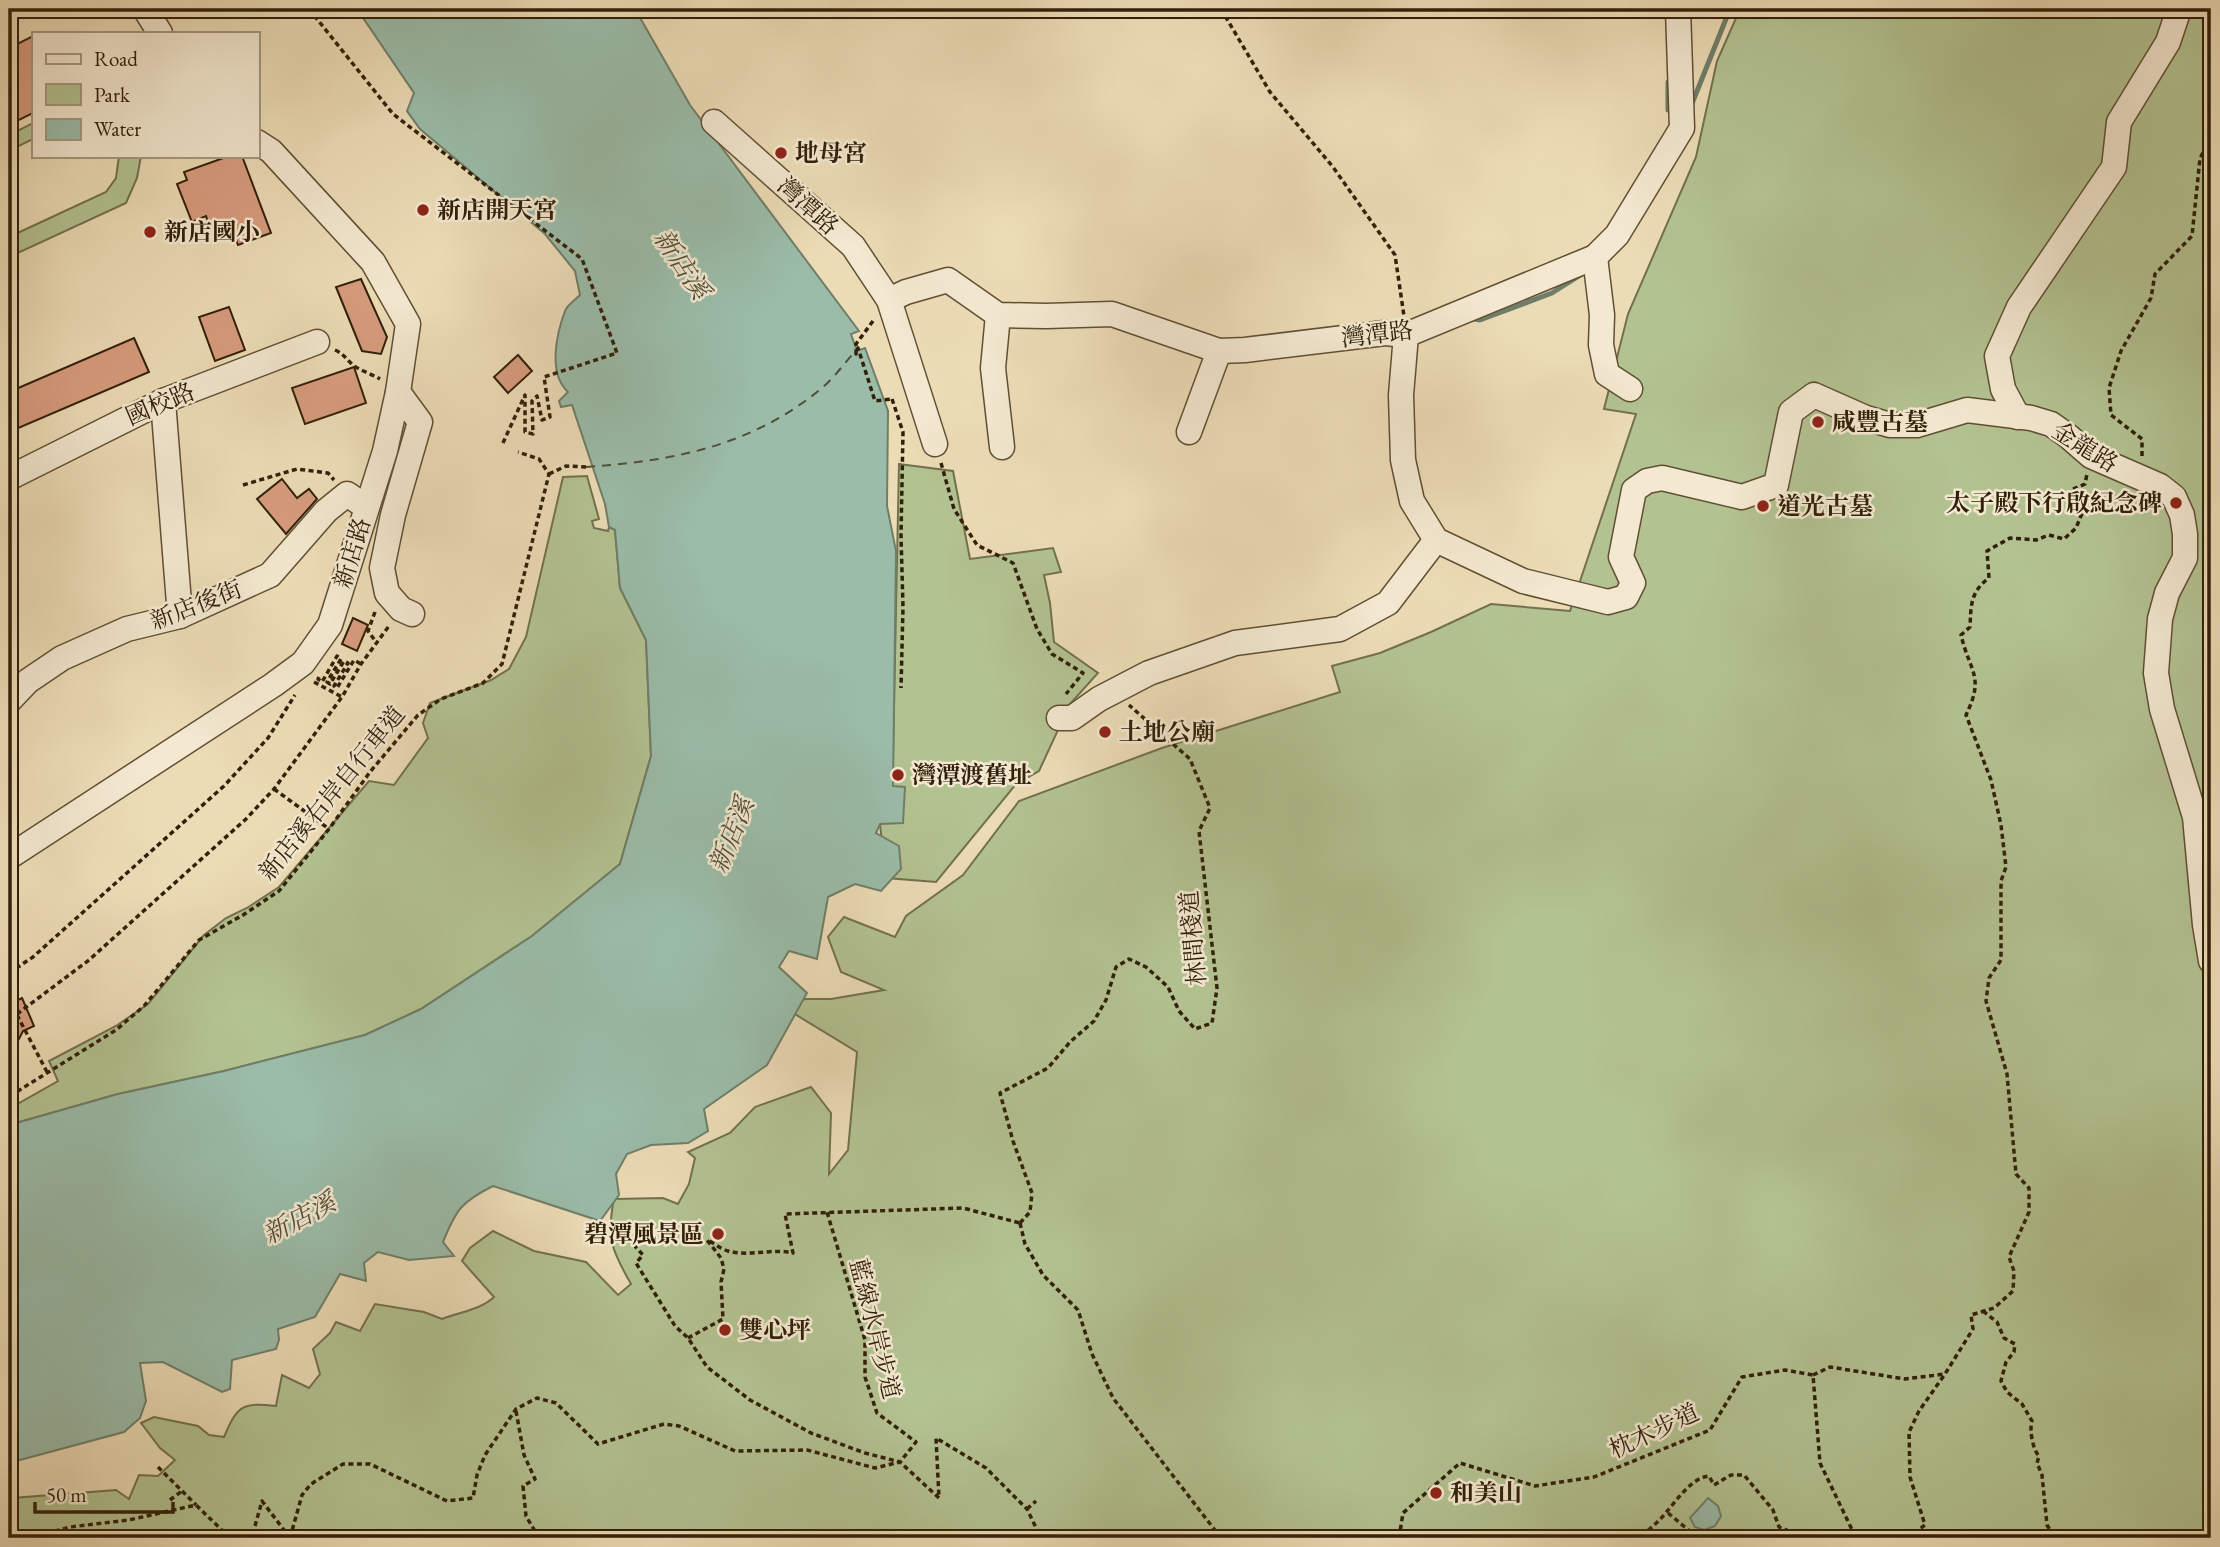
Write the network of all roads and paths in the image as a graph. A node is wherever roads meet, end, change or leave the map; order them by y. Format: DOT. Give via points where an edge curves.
graph roads {
  1 [pos="145,9"];
  2 [pos="309,9"];
  3 [pos="1221,9"];
  4 [pos="1678,9"];
  5 [pos="2179,9"];
  6 [pos="159,32"];
  7 [pos="714,122"];
  8 [pos="2211,139"];
  9 [pos="259,143"];
  10 [pos="1595,257"];
  11 [pos="890,300"];
  12 [pos="998,314"];
  13 [pos="1406,335"];
  14 [pos="317,342"];
  15 [pos="1219,351"];
  16 [pos="1630,389"];
  17 [pos="398,392"];
  18 [pos="163,401"];
  19 [pos="2018,417"];
  20 [pos="1189,432"];
  21 [pos="935,444"];
  22 [pos="502,445"];
  23 [pos="1002,447"];
  24 [pos="518,452"];
  25 [pos="586,467"];
  26 [pos="549,474"];
  27 [pos="9,478"];
  28 [pos="2143,479"];
  29 [pos="243,485"];
  30 [pos="2080,486"];
  31 [pos="356,501"];
  32 [pos="1436,540"];
  33 [pos="400,605"];
  34 [pos="180,615"];
  35 [pos="376,643"];
  36 [pos="361,664"];
  37 [pos="323,670"];
  38 [pos="312,680"];
  39 [pos="302,685"];
  40 [pos="901,688"];
  41 [pos="1117,689"];
  42 [pos="342,697"];
  43 [pos="9,701"];
  44 [pos="1059,718"];
  45 [pos="274,789"];
  46 [pos="329,829"];
  47 [pos="9,857"];
  48 [pos="2211,961"];
  49 [pos="9,974"];
  50 [pos="17,1014"];
  51 [pos="9,1017"];
  52 [pos="47,1072"];
  53 [pos="9,1094"];
  54 [pos="827,1212"];
  55 [pos="1020,1223"];
  56 [pos="622,1224"];
  57 [pos="1983,1311"];
  58 [pos="688,1338"];
  59 [pos="1945,1374"];
  60 [pos="1813,1375"];
  61 [pos="516,1409"];
  62 [pos="900,1462"];
  63 [pos="158,1467"];
  64 [pos="183,1491"];
  65 [pos="170,1500"];
  66 [pos="1036,1501"];
  67 [pos="196,1505"];
  68 [pos="1027,1509"];
  69 [pos="1668,1513"];
  70 [pos="253,1536"];
  71 [pos="31,1538"];
  72 [pos="290,1538"];
  73 [pos="539,1538"];
  74 [pos="1041,1538"];
  75 [pos="1221,1538"];
  76 [pos="1399,1538"];
  77 [pos="1603,1538"];
  78 [pos="1619,1538"];
  79 [pos="1633,1538"];
  80 [pos="1698,1538"];
  81 [pos="1792,1538"];
  82 [pos="1856,1538"];
  83 [pos="1907,1538"];
  84 [pos="2055,1538"];
  1 -- 6 [label="street"];
  2 -- 22 [label="path" via="393,114 582,259 617,353 544,377 550,417 542,420 537,396 532,401 533,434 526,432 525,395"];
  3 -- 13 [label="path" via="1270,92 1333,167 1395,254"];
  4 -- 10 [label="street, 灣潭路" via="1682,128 1617,235"];
  5 -- 19 [label="street" via="2168,42 2119,121 2114,167 2020,307 1997,356 2003,389"];
  7 -- 11 [label="street, 灣潭路" via="853,246"];
  8 -- 28 [label="path" via="2200,158 2192,236 2155,274 2151,298 2121,351 2109,387 2111,415 2142,439"];
  9 -- 17 [label="street, 新店路" via="373,261 408,324"];
  10 -- 13 [label="street, 灣潭路"];
  10 -- 16 [label="street" via="1607,374"];
  11 -- 12 [label="street" via="948,280"];
  11 -- 21 [label="street, 灣潭路"];
  11 -- 40 [label="path" via="856,344 856,354 858,348 875,401 892,399 903,432"];
  12 -- 15 [label="street, 灣潭路" via="1112,314"];
  12 -- 23 [label="street" via="993,368"];
  13 -- 15 [label="street, 灣潭路" via="1385,333"];
  13 -- 32 [label="street" via="1402,460 1412,501"];
  14 -- 17 [label="path" via="345,354 355,367 385,380"];
  14 -- 18 [label="street, 國校路"];
  15 -- 20 [label="street"];
  17 -- 31 [label="street, 新店路" via="385,451"];
  17 -- 33 [label="street" via="420,422 382,568"];
  18 -- 27 [label="street, 國校路"];
  18 -- 34 [label="street"];
  19 -- 28 [label="street, 金龍路" via="2050,424 2091,456"];
  19 -- 32 [label="street, 金龍路" via="1967,410 1917,425 1889,425 1814,395 1791,412 1776,485 1742,496 1662,478 1634,490 1621,557 1633,583 1626,597 1608,602 1523,581"];
  21 -- 44 [label="path" via="954,509 977,545 1013,563 1037,629 1052,654 1083,673 1051,707"];
  24 -- 26 [label="path" via="539,460"];
  25 -- 26 [label="path" via="566,467"];
  26 -- 46 [label="path, 新店溪右岸自行車道" via="502,664 483,683 441,699 418,715"];
  28 -- 48 [label="street, 金龍路" via="2174,498 2185,534 2185,558 2167,593 2160,620 2155,673 2195,817"];
  29 -- 31 [label="path" via="297,469 328,473"];
  30 -- 57 [label="path" via="2071,490 2083,511 2076,528 2064,539 2049,535 2036,540 2010,538 1987,551 1989,578 1978,586 1970,627 1961,635 1977,679 1966,715 1990,780 2006,867 2001,881 2001,960 1989,978 1986,1000 2007,1074 2016,1174 2029,1188 2029,1212 2008,1257 2014,1271 2012,1292 1994,1308"];
  31 -- 34 [label="street, 新店後街" via="326,511 270,575"];
  31 -- 47 [label="street, 新店路" via="330,625 303,663"];
  32 -- 41 [label="street" via="1388,603 1340,629 1235,643"];
  33 -- 35 [label="path"];
  33 -- 35 [label="path" via="379,600 368,631"];
  34 -- 43 [label="street, 新店後街" via="127,629 62,658 28,681"];
  35 -- 36 [label="path"];
  36 -- 37 [label="path" via="354,660 337,688 334,686 348,663 344,661 330,684 327,682 341,659 337,656 322,682 318,679"];
  36 -- 42 [label="path"];
  38 -- 42 [label="path"];
  39 -- 49 [label="path" via="268,738 224,786"];
  41 -- 44 [label="street" via="1072,718"];
  41 -- 55 [label="path, 林間棧道" via="1191,759 1210,808 1199,831 1217,988 1212,1023 1195,1029 1179,1011 1168,987 1146,967 1129,959 1116,967 1094,1021 1048,1068 1000,1093 1032,1193 1030,1212"];
  42 -- 45 [label="path"];
  45 -- 46 [label="path"];
  45 -- 50 [label="path" via="89,960"];
  46 -- 52 [label="path, 新店溪右岸自行車道" via="279,891 199,940 144,1006 116,1030"];
  50 -- 51 [label="path"];
  50 -- 52 [label="path"];
  52 -- 53 [label="path, 新店溪右岸自行車道"];
  54 -- 55 [label="path" via="963,1208"];
  54 -- 58 [label="path" via="785,1214 793,1253 727,1251 707,1240 724,1269 723,1319"];
  54 -- 62 [label="path, 藍線水岸步道" via="865,1340 865,1377 877,1413 916,1442"];
  55 -- 75 [label="path" via="1025,1244 1043,1275 1079,1310 1092,1354 1113,1398"];
  56 -- 58 [label="path" via="621,1230 643,1255 636,1263 675,1326"];
  57 -- 59 [label="path" via="1971,1315 1973,1329"];
  57 -- 84 [label="path" via="1997,1322 2004,1338 2015,1344 2001,1381 2032,1421 2047,1525"];
  58 -- 62 [label="path" via="707,1367 750,1400 811,1433"];
  59 -- 60 [label="path" via="1905,1379 1830,1367"];
  59 -- 83 [label="path" via="1909,1432 1910,1477 1925,1525"];
  60 -- 76 [label="path, 枕木步道" via="1785,1370 1742,1377 1710,1430 1594,1477 1535,1486 1460,1463 1403,1513"];
  60 -- 82 [label="path" via="1821,1464"];
  61 -- 62 [label="path" via="537,1398 556,1403 598,1444 664,1424 735,1451 807,1450 875,1468"];
  61 -- 72 [label="path" via="485,1455 473,1498 447,1501 370,1464 343,1464 302,1495"];
  61 -- 73 [label="path" via="524,1455 535,1479 523,1486 526,1516"];
  62 -- 68 [label="path" via="939,1498 936,1438 986,1468"];
  63 -- 64 [label="path"];
  64 -- 65 [label="path"];
  64 -- 67 [label="path"];
  66 -- 68 [label="path"];
  67 -- 70 [label="path" via="228,1536"];
  67 -- 71 [label="path"];
  68 -- 74 [label="path"];
  69 -- 79 [label="path"];
  69 -- 80 [label="path"];
  69 -- 81 [label="path" via="1685,1489 1705,1476 1714,1485 1731,1475 1744,1475 1773,1510 1779,1527"];
  70 -- 72 [label="path" via="262,1501"];
  77 -- 78 [label="path"];
}
